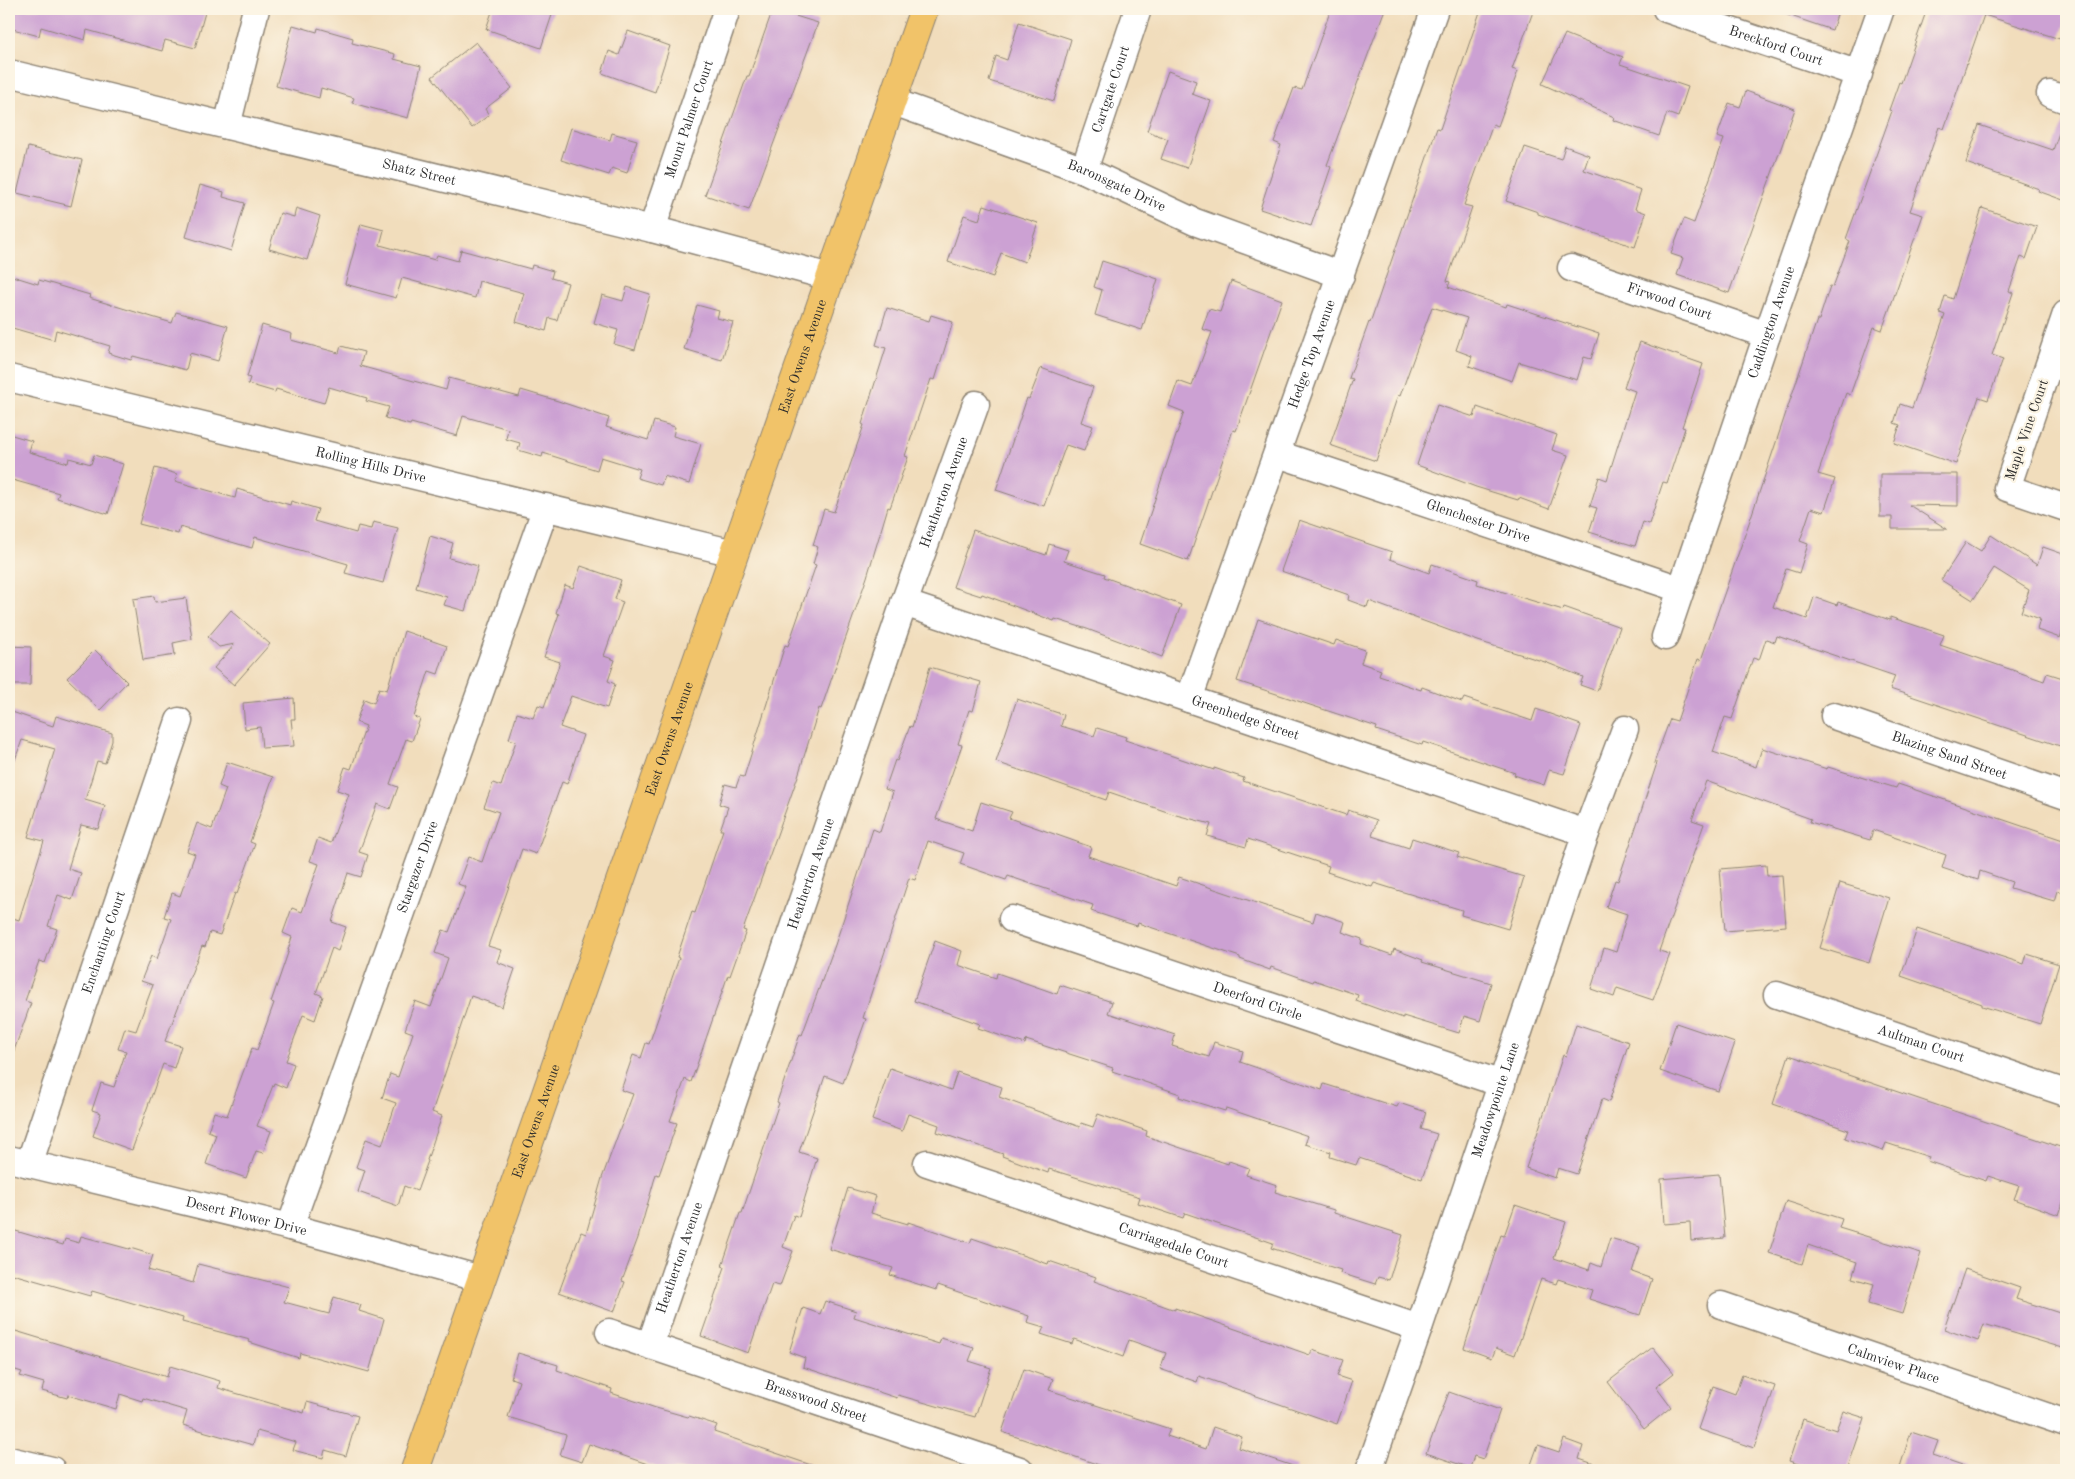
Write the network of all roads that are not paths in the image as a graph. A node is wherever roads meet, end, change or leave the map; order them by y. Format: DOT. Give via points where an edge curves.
graph roads {
  1 [pos="256,9"];
  2 [pos="727,9"];
  3 [pos="924,9"];
  4 [pos="1138,9"];
  5 [pos="1435,9"];
  6 [pos="1666,9"];
  7 [pos="1881,9"];
  8 [pos="9,73"];
  9 [pos="1858,74"];
  10 [pos="892,102"];
  11 [pos="227,126"];
  12 [pos="1084,170"];
  13 [pos="652,229"];
  14 [pos="1571,268"];
  15 [pos="1341,275"];
  16 [pos="830,277"];
  17 [pos="2066,314"];
  18 [pos="1767,335"];
  19 [pos="9,378"];
  20 [pos="976,404"];
  21 [pos="1278,454"];
  22 [pos="546,506"];
  23 [pos="2066,508"];
  24 [pos="734,553"];
  25 [pos="1680,589"];
  26 [pos="904,603"];
  27 [pos="1665,637"];
  28 [pos="1189,699"];
  29 [pos="1834,716"];
  30 [pos="179,720"];
  31 [pos="1625,729"];
  32 [pos="2066,796"];
  33 [pos="1586,833"];
  34 [pos="1012,919"];
  35 [pos="1777,995"];
  36 [pos="1502,1084"];
  37 [pos="2066,1094"];
  38 [pos="19,1162"];
  39 [pos="928,1163"];
  40 [pos="290,1227"];
  41 [pos="481,1279"];
  42 [pos="1721,1305"];
  43 [pos="1419,1328"];
  44 [pos="610,1332"];
  45 [pos="650,1346"];
  46 [pos="2066,1423"];
  47 [pos="9,1460"];
  48 [pos="52,1470"];
  49 [pos="415,1470"];
  50 [pos="1020,1470"];
  51 [pos="1369,1470"];
  1 -- 11 [label="street"];
  2 -- 13 [label="street, Mount Palmer Court"];
  3 -- 10 [label="main road, East Owens Avenue"];
  4 -- 12 [label="street, Cartgate Court"];
  5 -- 15 [label="street, Hedge Top Avenue"];
  6 -- 9 [label="street, Breckford Court"];
  7 -- 9 [label="street, Caddington Avenue"];
  8 -- 11 [label="street, Shatz Street"];
  9 -- 18 [label="street, Caddington Avenue"];
  10 -- 12 [label="street, Baronsgate Drive"];
  10 -- 16 [label="main road, East Owens Avenue"];
  11 -- 13 [label="street, Shatz Street"];
  12 -- 15 [label="street, Baronsgate Drive" via="1195,222"];
  13 -- 16 [label="street, Shatz Street"];
  14 -- 18 [label="street, Firwood Court"];
  15 -- 21 [label="street, Hedge Top Avenue"];
  16 -- 24 [label="main road, East Owens Avenue"];
  17 -- 23 [label="street, Maple Vine Court" via="2007,488"];
  18 -- 25 [label="street, Caddington Avenue"];
  19 -- 22 [label="street, Rolling Hills Drive"];
  20 -- 26 [label="street, Heatherton Avenue"];
  21 -- 25 [label="street, Glenchester Drive"];
  21 -- 28 [label="street, Hedge Top Avenue"];
  22 -- 24 [label="street, Rolling Hills Drive"];
  22 -- 40 [label="street, Stargazer Drive"];
  24 -- 41 [label="main road, East Owens Avenue"];
  25 -- 27 [label="street, Caddington Avenue"];
  26 -- 28 [label="street, Greenhedge Street"];
  26 -- 45 [label="street, Heatherton Avenue"];
  28 -- 33 [label="street, Greenhedge Street"];
  29 -- 32 [label="street, Blazing Sand Street"];
  30 -- 38 [label="street, Enchanting Court"];
  31 -- 33 [label="street, Meadowpointe Lane"];
  33 -- 36 [label="street, Meadowpointe Lane"];
  34 -- 36 [label="street, Deerford Circle"];
  35 -- 37 [label="street, Aultman Court"];
  36 -- 43 [label="street, Meadowpointe Lane"];
  38 -- 40 [label="street, Desert Flower Drive"];
  39 -- 43 [label="street, Carriagedale Court"];
  40 -- 41 [label="street, Desert Flower Drive"];
  41 -- 49 [label="main road, East Owens Avenue"];
  42 -- 46 [label="street, Calmview Place"];
  43 -- 51 [label="street, Meadowpointe Lane"];
  44 -- 45 [label="street, Brasswood Street"];
  45 -- 50 [label="street, Brasswood Street"];
  47 -- 48 [label="street"];
}
